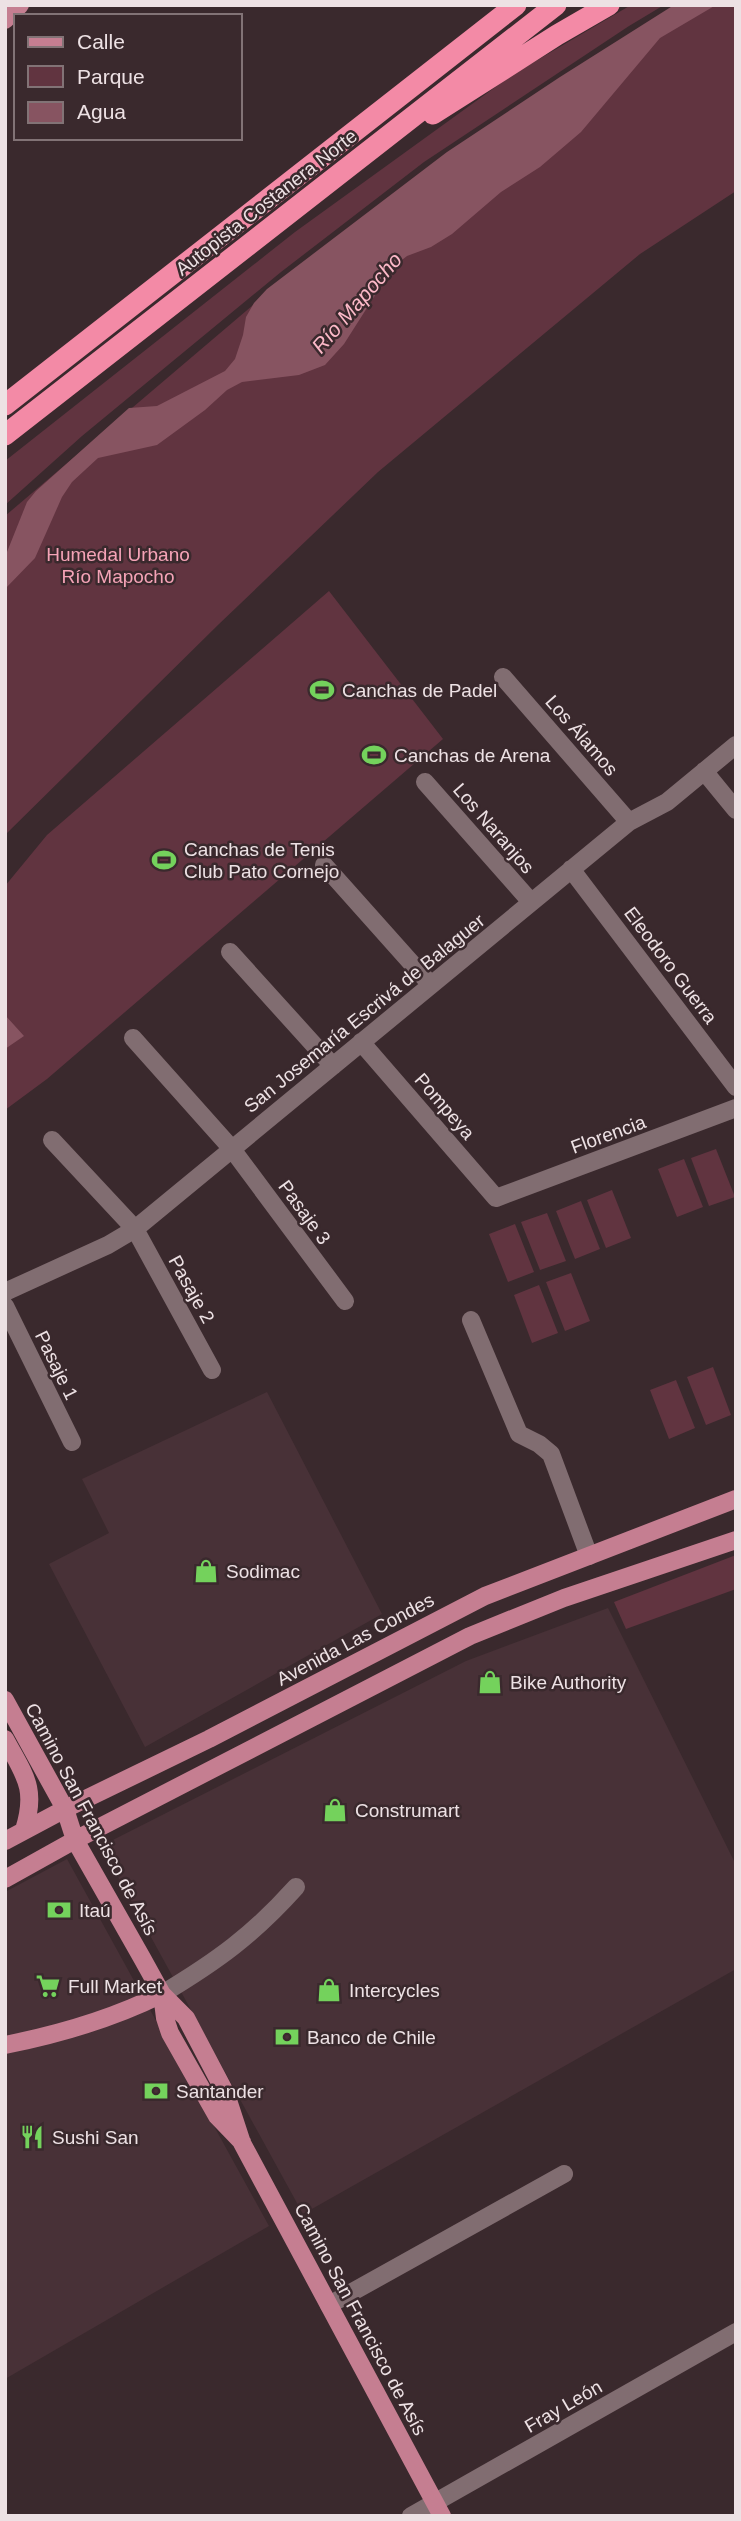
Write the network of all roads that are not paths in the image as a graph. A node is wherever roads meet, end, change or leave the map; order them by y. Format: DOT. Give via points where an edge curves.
graph roads {
  1 [pos="513,5"];
  2 [pos="556,5"];
  3 [pos="609,5"];
  4 [pos="373,147"];
  5 [pos="5,405"];
  6 [pos="5,435"];
  7 [pos="503,677"];
  8 [pos="736,745"];
  9 [pos="704,771"];
  10 [pos="425,782"];
  11 [pos="736,810"];
  12 [pos="629,821"];
  13 [pos="324,865"];
  14 [pos="571,869"];
  15 [pos="531,902"];
  16 [pos="230,952"];
  17 [pos="431,985"];
  18 [pos="133,1038"];
  19 [pos="361,1042"];
  20 [pos="332,1066"];
  21 [pos="736,1087"];
  22 [pos="736,1108"];
  23 [pos="52,1140"];
  24 [pos="232,1149"];
  25 [pos="496,1198"];
  26 [pos="135,1230"];
  27 [pos="5,1292"];
  28 [pos="345,1301"];
  29 [pos="5,1306"];
  30 [pos="471,1320"];
  31 [pos="212,1370"];
  32 [pos="72,1442"];
  33 [pos="736,1499"];
  34 [pos="736,1540"];
  35 [pos="589,1556"];
  36 [pos="5,1700"];
  37 [pos="5,1740"];
  38 [pos="65,1809"];
  39 [pos="24,1830"];
  40 [pos="5,1840"];
  41 [pos="75,1840"];
  42 [pos="5,1878"];
  43 [pos="296,1887"];
  44 [pos="162,1994"];
  45 [pos="5,2045"];
  46 [pos="564,2174"];
  47 [pos="329,2305"];
  48 [pos="736,2332"];
  49 [pos="439,2510"];
  50 [pos="411,2516"];
  1 -- 5 [label="highway, Autopista Costanera Norte"];
  2 -- 4 [label="highway, Autopista Costanera Norte"];
  3 -- 4 [label="highway" via="457,101"];
  4 -- 6 [label="highway, Autopista Costanera Norte"];
  7 -- 12 [label="street, Los Álamos"];
  8 -- 9 [label="street, San Josemaría Escrivá de Balaguer"];
  9 -- 11 [label="street"];
  9 -- 12 [label="street, San Josemaría Escrivá de Balaguer" via="667,802"];
  10 -- 15 [label="street, Los Naranjos"];
  12 -- 14 [label="street, San Josemaría Escrivá de Balaguer"];
  13 -- 17 [label="street"];
  14 -- 15 [label="street, San Josemaría Escrivá de Balaguer"];
  14 -- 21 [label="street, Eleodoro Guerra"];
  15 -- 17 [label="street, San Josemaría Escrivá de Balaguer"];
  16 -- 20 [label="street"];
  17 -- 19 [label="street, San Josemaría Escrivá de Balaguer"];
  18 -- 24 [label="street, Pasaje 3"];
  19 -- 20 [label="street, San Josemaría Escrivá de Balaguer"];
  19 -- 25 [label="street, Pompeya"];
  20 -- 24 [label="street, San Josemaría Escrivá de Balaguer"];
  22 -- 25 [label="street, Florencia"];
  23 -- 26 [label="street, Pasaje 2"];
  24 -- 26 [label="street, San Josemaría Escrivá de Balaguer"];
  24 -- 28 [label="street, Pasaje 3"];
  26 -- 27 [label="street, San Josemaría Escrivá de Balaguer"];
  26 -- 31 [label="street, Pasaje 2"];
  29 -- 32 [label="street, Pasaje 1"];
  30 -- 35 [label="street" via="519,1434 551,1454"];
  33 -- 35 [label="main road, Avenida Las Condes"];
  34 -- 41 [label="main road" via="545,1605 470,1636"];
  35 -- 38 [label="main road, Avenida Las Condes" via="485,1596"];
  36 -- 38 [label="main road, Camino San Francisco de Asís"];
  37 -- 39 [label="main road, Camino San Francisco de Asís" via="31,1793"];
  38 -- 39 [label="main road, Avenida Las Condes"];
  38 -- 41 [label="main road, Camino San Francisco de Asís"];
  39 -- 40 [label="main road, Avenida Las Condes"];
  41 -- 42 [label="main road"];
  41 -- 44 [label="main road, Camino San Francisco de Asís"];
  43 -- 44 [label="street" via="234,1948"];
  44 -- 45 [label="main road" via="78,2028"];
  44 -- 47 [label="main road, Camino San Francisco de Asís" via="170,2033 217,2116 242,2143"];
  46 -- 47 [label="street"];
  47 -- 49 [label="main road, Camino San Francisco de Asís"];
  48 -- 49 [label="street, Fray León"];
  49 -- 50 [label="street, Fray León"];
}
